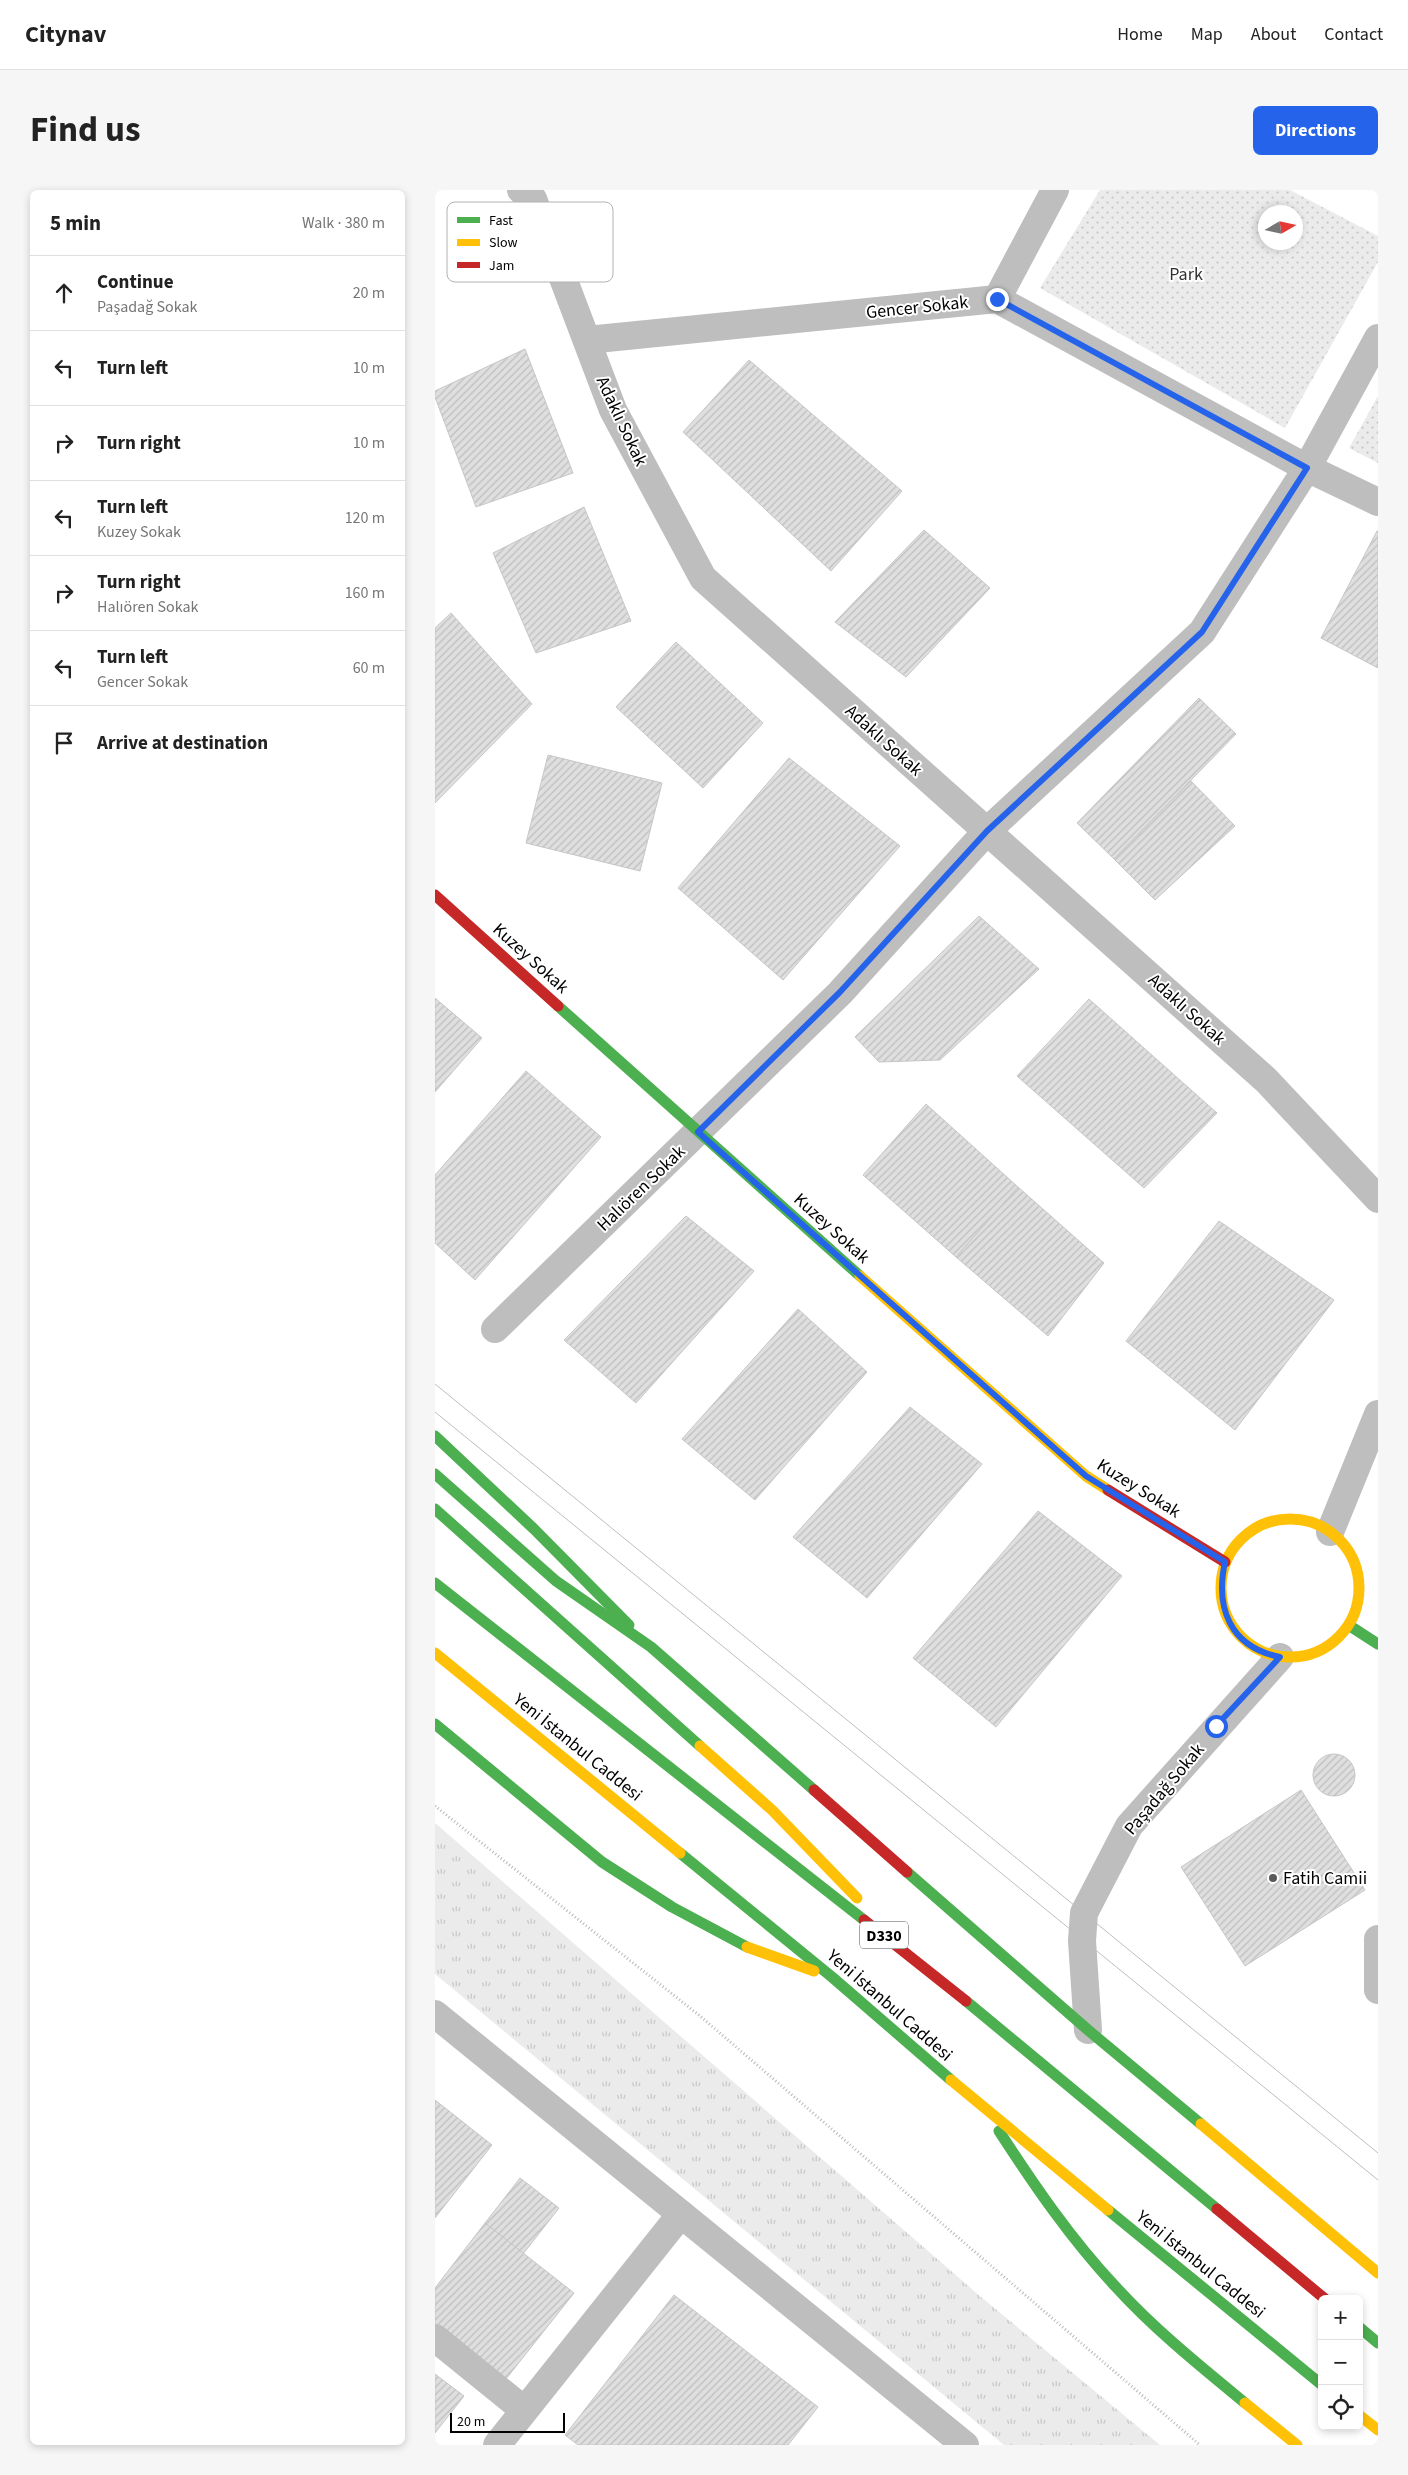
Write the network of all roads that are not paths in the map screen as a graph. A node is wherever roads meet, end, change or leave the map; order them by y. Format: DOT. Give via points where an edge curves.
graph roads {
  1 [pos="1055,190"];
  2 [pos="565,282"];
  3 [pos="997,299"];
  4 [pos="1378,338"];
  5 [pos="587,340"];
  6 [pos="1307,468"];
  7 [pos="1378,502"];
  8 [pos="987,831"];
  9 [pos="435,895"];
  10 [pos="698,1132"];
  11 [pos="1378,1199"];
  12 [pos="495,1329"];
  13 [pos="1378,1414"];
  14 [pos="435,1436"];
  15 [pos="435,1474"];
  16 [pos="435,1509"];
  17 [pos="1330,1532"];
  18 [pos="1225,1562"];
  19 [pos="435,1583"];
  20 [pos="1350,1626"];
  21 [pos="1378,1644"];
  22 [pos="651,1647"];
  23 [pos="435,1653"];
  24 [pos="1280,1657"];
  25 [pos="435,1724"];
  26 [pos="1378,1939"];
  27 [pos="907,1953"];
  28 [pos="832,1977"];
  29 [pos="1378,1990"];
  30 [pos="435,2014"];
  31 [pos="1088,2030"];
  32 [pos="984,2109"];
  33 [pos="681,2214"];
  34 [pos="1378,2273"];
  35 [pos="1320,2295"];
  36 [pos="1363,2330"];
  37 [pos="435,2338"];
  38 [pos="1378,2342"];
  39 [pos="1318,2381"];
  40 [pos="524,2410"];
  41 [pos="1363,2418"];
  42 [pos="1378,2430"];
  43 [pos="497,2445"];
  44 [pos="965,2445"];
  45 [pos="1297,2445"];
  1 -- 3 [label="street"];
  2 -- 5 [label="street, Adaklı Sokak"];
  3 -- 5 [label="street, Gencer Sokak"];
  3 -- 6 [label="street"];
  4 -- 6 [label="street, Halıören Sokak"];
  5 -- 8 [label="street, Adaklı Sokak" via="613,410 703,578"];
  6 -- 7 [label="street"];
  6 -- 8 [label="street, Halıören Sokak" via="1202,632"];
  8 -- 10 [label="street, Halıören Sokak" via="840,992"];
  8 -- 11 [label="street, Adaklı Sokak" via="1266,1080"];
  9 -- 10 [label="main road, Kuzey Sokak"];
  10 -- 12 [label="street, Halıören Sokak"];
  10 -- 18 [label="main road, Kuzey Sokak" via="1086,1476"];
  13 -- 17 [label="street"];
  14 -- 22 [label="main road" via="534,1529"];
  15 -- 22 [label="main road" via="556,1581"];
  16 -- 27 [label="main road" via="772,1810 835,1872"];
  17 -- 18 [label="main road" via="1298,1518 1276,1520 1254,1528 1237,1542"];
  17 -- 20 [label="main road" via="1353,1556 1360,1580 1359,1603"];
  18 -- 24 [label="main road" via="1221,1584 1223,1606 1232,1626 1247,1644"];
  19 -- 27 [label="main road, D330"];
  20 -- 21 [label="main road"];
  20 -- 24 [label="main road" via="1334,1643 1313,1655 1290,1659"];
  22 -- 31 [label="main road"];
  23 -- 28 [label="main road, Yeni İstanbul Caddesi"];
  24 -- 31 [label="street, Paşadağ Sokak" via="1129,1826 1084,1912 1082,1940"];
  25 -- 28 [label="main road" via="602,1862 749,1948"];
  26 -- 29 [label="street"];
  27 -- 35 [label="main road, D330"];
  28 -- 32 [label="main road, Yeni İstanbul Caddesi"];
  30 -- 33 [label="street"];
  31 -- 34 [label="main road"];
  32 -- 39 [label="main road, Yeni İstanbul Caddesi"];
  32 -- 45 [label="main road" via="1040,2195 1096,2266 1159,2330"];
  33 -- 40 [label="street"];
  33 -- 44 [label="street"];
  36 -- 38 [label="main road"];
  37 -- 40 [label="street"];
  40 -- 43 [label="street"];
  41 -- 42 [label="main road"];
}
